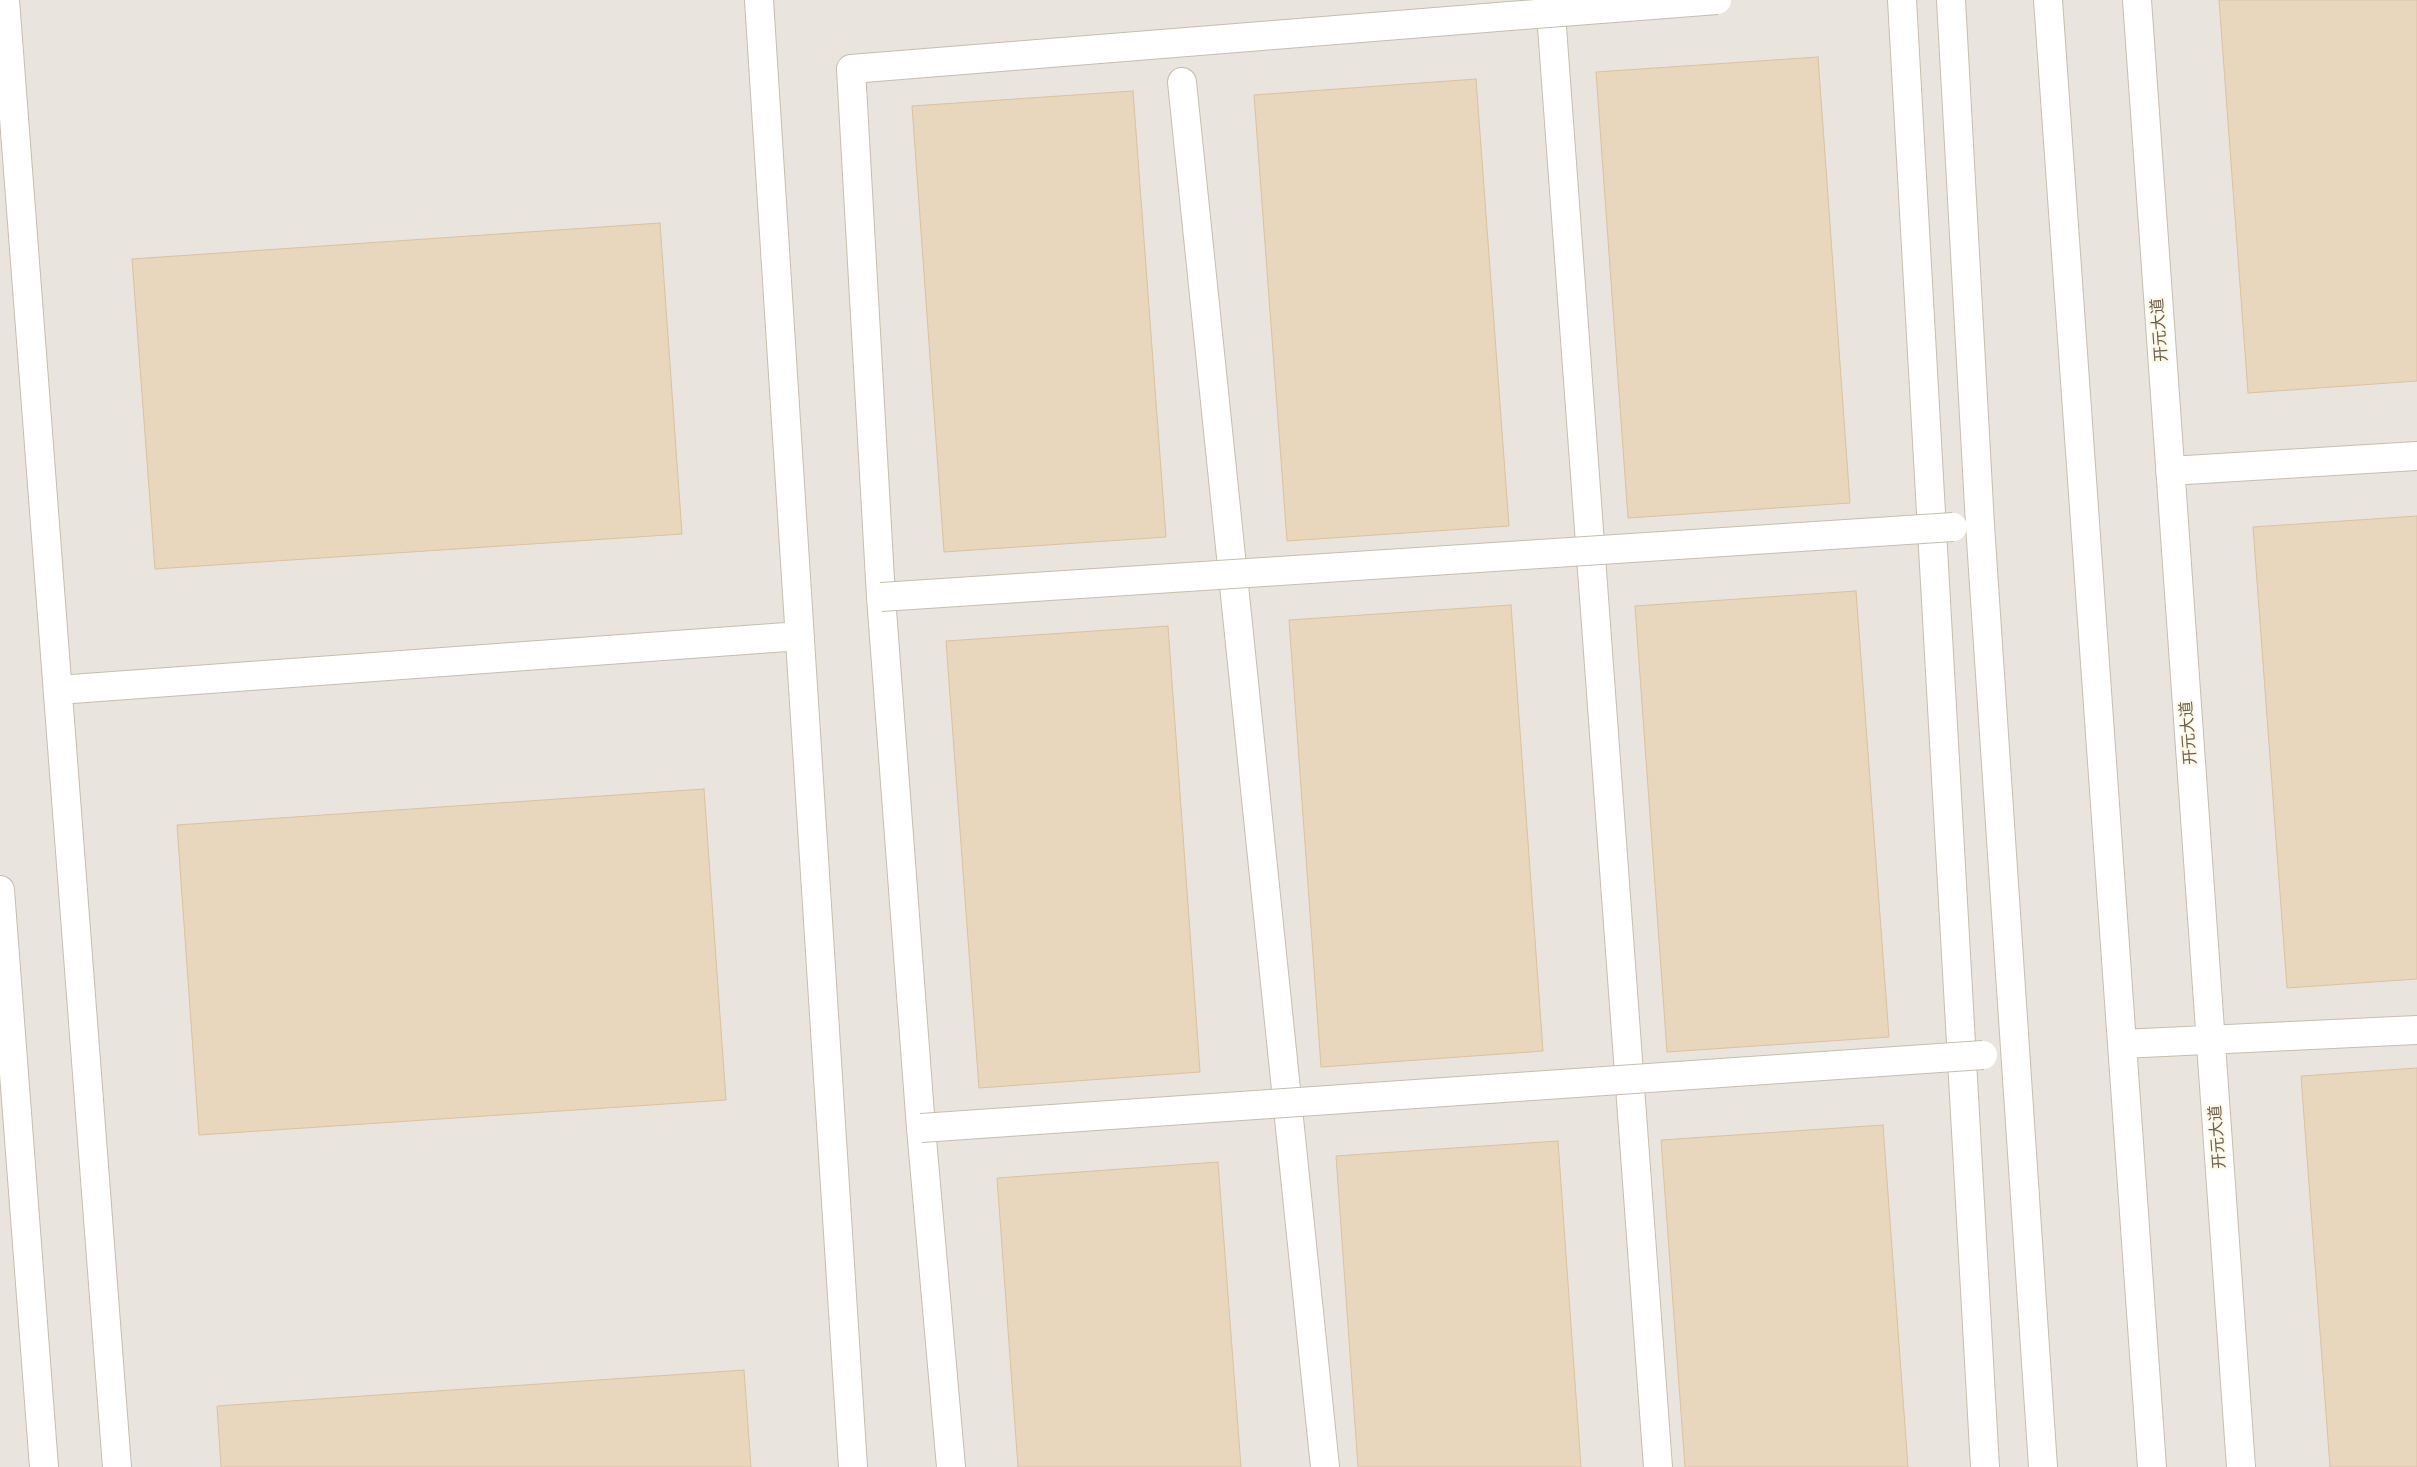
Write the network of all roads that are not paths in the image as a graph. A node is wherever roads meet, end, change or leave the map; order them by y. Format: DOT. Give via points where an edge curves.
graph roads {
  1 [pos="5,0"];
  2 [pos="759,0"];
  3 [pos="1550,0"];
  4 [pos="1717,0"];
  5 [pos="1902,0"];
  6 [pos="1951,0"];
  7 [pos="2048,0"];
  8 [pos="2137,0"];
  9 [pos="1182,82"];
  10 [pos="2417,456"];
  11 [pos="2170,471"];
  12 [pos="1980,525"];
  13 [pos="881,597"];
  14 [pos="800,636"];
  15 [pos="58,690"];
  16 [pos="0,890"];
  17 [pos="2417,1030"];
  18 [pos="2211,1039"];
  19 [pos="2122,1044"];
  20 [pos="2016,1054"];
  21 [pos="921,1128"];
  22 [pos="44,1467"];
  23 [pos="117,1467"];
  24 [pos="854,1467"];
  25 [pos="951,1467"];
  26 [pos="1325,1467"];
  27 [pos="1658,1467"];
  28 [pos="1985,1467"];
  29 [pos="2043,1467"];
  30 [pos="2152,1467"];
  31 [pos="2241,1467"];
  1 -- 15 [label="street"];
  2 -- 14 [label="street"];
  3 -- 27 [label="street"];
  4 -- 13 [label="street, bridge" via="851,69"];
  5 -- 28 [label="street"];
  6 -- 12 [label="street"];
  7 -- 19 [label="street"];
  8 -- 11 [label="street, 开元大道"];
  9 -- 26 [label="street"];
  10 -- 11 [label="street"];
  11 -- 18 [label="street, 开元大道"];
  12 -- 13 [label="street, bridge"];
  12 -- 20 [label="street"];
  13 -- 21 [label="street"];
  14 -- 15 [label="street"];
  14 -- 24 [label="street"];
  15 -- 23 [label="street"];
  16 -- 22 [label="street"];
  17 -- 18 [label="street"];
  18 -- 19 [label="street"];
  18 -- 31 [label="street, 开元大道"];
  19 -- 30 [label="street"];
  20 -- 21 [label="street, bridge"];
  20 -- 29 [label="street"];
  21 -- 25 [label="street"];
}
